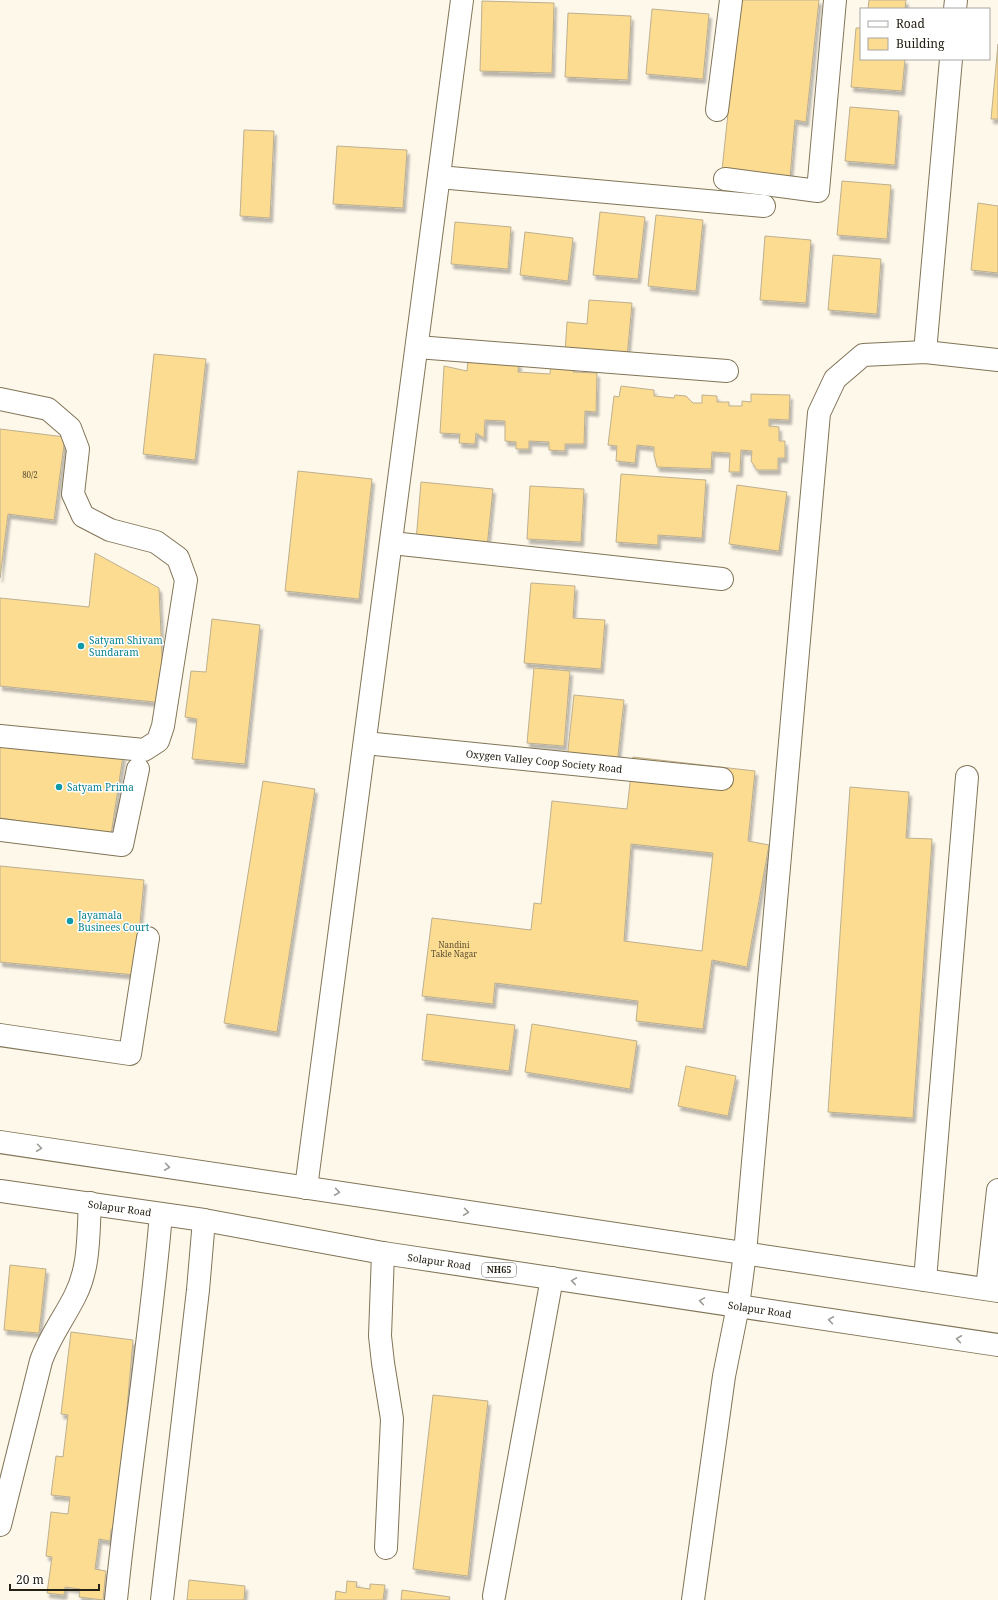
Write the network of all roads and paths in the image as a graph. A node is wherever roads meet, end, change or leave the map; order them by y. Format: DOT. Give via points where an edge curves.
graph roads {
  1 [pos="462,0"];
  2 [pos="731,0"];
  3 [pos="835,0"];
  4 [pos="950,60"];
  5 [pos="717,110"];
  6 [pos="439,177"];
  7 [pos="725,179"];
  8 [pos="764,206"];
  9 [pos="417,347"];
  10 [pos="925,352"];
  11 [pos="998,360"];
  12 [pos="728,371"];
  13 [pos="0,399"];
  14 [pos="392,543"];
  15 [pos="722,579"];
  16 [pos="0,736"];
  17 [pos="365,743"];
  18 [pos="138,769"];
  19 [pos="967,777"];
  20 [pos="722,779"];
  21 [pos="0,830"];
  22 [pos="148,938"];
  23 [pos="0,1035"];
  24 [pos="0,1142"];
  25 [pos="306,1188"];
  26 [pos="998,1190"];
  27 [pos="0,1191"];
  28 [pos="90,1203"];
  29 [pos="161,1214"];
  30 [pos="204,1220"];
  31 [pos="383,1253"];
  32 [pos="745,1254"];
  33 [pos="552,1278"];
  34 [pos="925,1280"];
  35 [pos="993,1290"];
  36 [pos="738,1306"];
  37 [pos="998,1345"];
  38 [pos="0,1525"];
  39 [pos="386,1548"];
  40 [pos="494,1596"];
  41 [pos="116,1600"];
  42 [pos="162,1600"];
  43 [pos="693,1600"];
  1 -- 6 [label="main road"];
  2 -- 5 [label="main road"];
  3 -- 7 [label="main road" via="818,191"];
  4 -- 10 [label="main road"];
  6 -- 8 [label="main road"];
  6 -- 9 [label="main road"];
  9 -- 12 [label="main road"];
  9 -- 14 [label="main road"];
  10 -- 11 [label="main road"];
  10 -- 32 [label="main road" via="863,355 835,379 819,413"];
  13 -- 16 [label="main road" via="48,409 70,428 78,449 73,494 83,516 110,530 156,542 178,558 186,580 163,726 158,741 144,750"];
  14 -- 15 [label="main road"];
  14 -- 17 [label="main road"];
  17 -- 20 [label="main road, Oxygen Valley Coop Society Road"];
  17 -- 25 [label="main road"];
  18 -- 21 [label="main road" via="122,845"];
  19 -- 34 [label="main road"];
  22 -- 23 [label="main road" via="130,1054"];
  24 -- 25 [label="main road, one-way"];
  25 -- 32 [label="main road, one-way"];
  26 -- 35 [label="main road"];
  27 -- 28 [label="main road, Solapur Road / NH65"];
  28 -- 29 [label="main road, Solapur Road / NH65"];
  28 -- 38 [label="main road" via="87,1257 83,1278 41,1361"];
  29 -- 30 [label="main road, Solapur Road / NH65"];
  29 -- 41 [label="main road"];
  30 -- 31 [label="main road, Solapur Road / NH65"];
  30 -- 42 [label="main road"];
  31 -- 33 [label="main road, Solapur Road / NH65"];
  31 -- 39 [label="main road" via="380,1336 392,1419"];
  32 -- 34 [label="main road"];
  32 -- 36 [label="main road"];
  36 -- 33 [label="main road, Solapur Road / NH65, one-way"];
  33 -- 40 [label="main road"];
  34 -- 35 [label="main road"];
  37 -- 36 [label="main road, Solapur Road / NH65, one-way"];
  36 -- 43 [label="main road" via="724,1376"];
}
